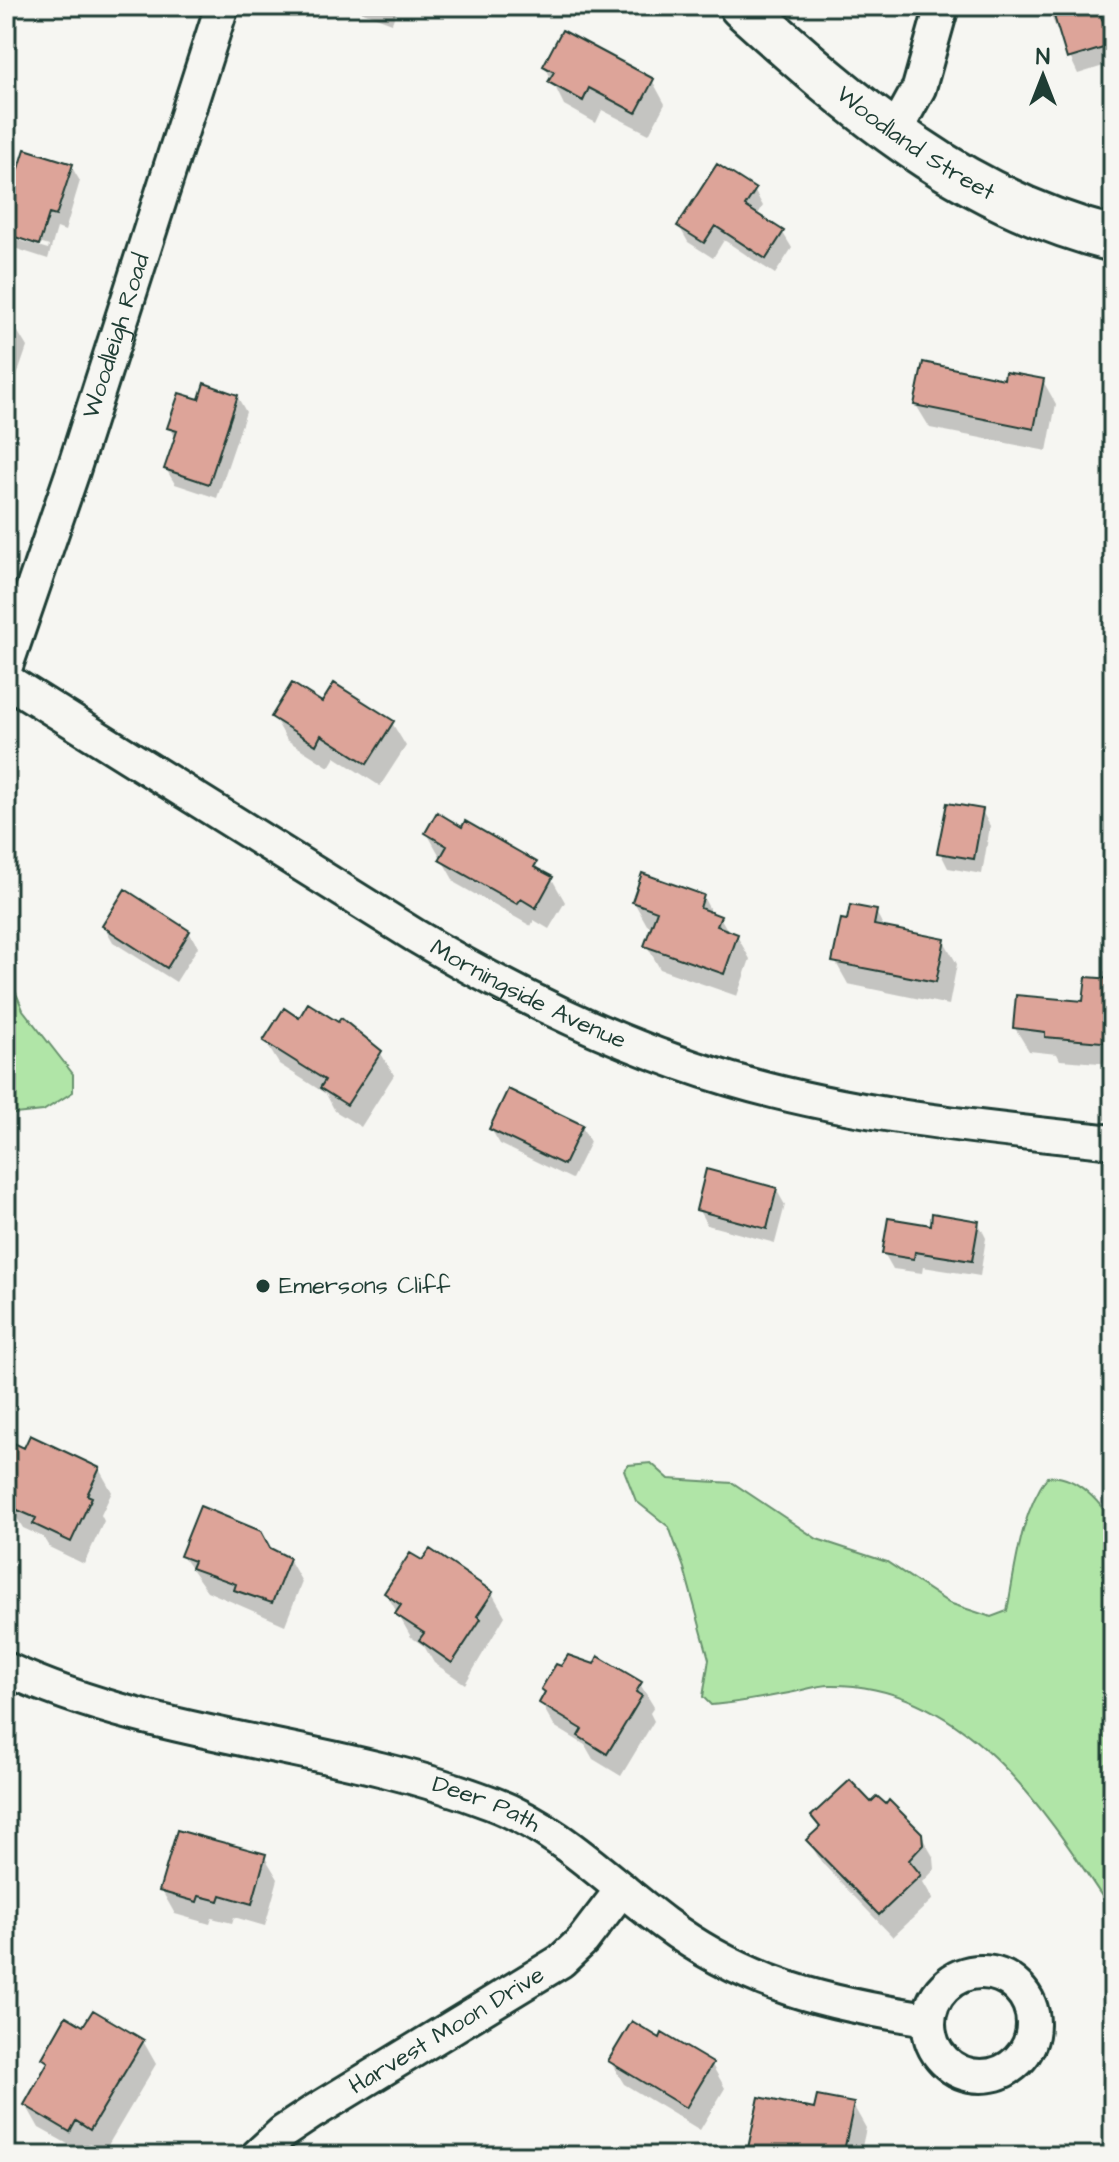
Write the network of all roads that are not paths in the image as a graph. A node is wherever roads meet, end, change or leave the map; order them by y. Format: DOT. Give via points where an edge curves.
graph roads {
  1 [pos="222,6"];
  2 [pos="742,6"];
  3 [pos="942,6"];
  4 [pos="893,135"];
  5 [pos="1113,239"];
  6 [pos="6,666"];
  7 [pos="6,680"];
  8 [pos="1113,1142"];
  9 [pos="6,1669"];
  10 [pos="622,1889"];
  11 [pos="928,2019"];
  12 [pos="257,2156"];
  1 -- 6 [label="street, Woodleigh Road"];
  2 -- 4 [label="street, Woodland Street"];
  3 -- 4 [label="street" via="919,88"];
  4 -- 5 [label="street, Woodland Street" via="1020,209"];
  7 -- 8 [label="street, Morningside Avenue" via="414,935 489,979 601,1032 729,1079 834,1105"];
  9 -- 10 [label="street, Deer Path" via="123,1712 404,1777 492,1803 570,1847"];
  10 -- 11 [label="street, Deer Path" via="740,1971 820,2000"];
  10 -- 12 [label="street, Harvest Moon Drive" via="561,1961 313,2112"];
}
